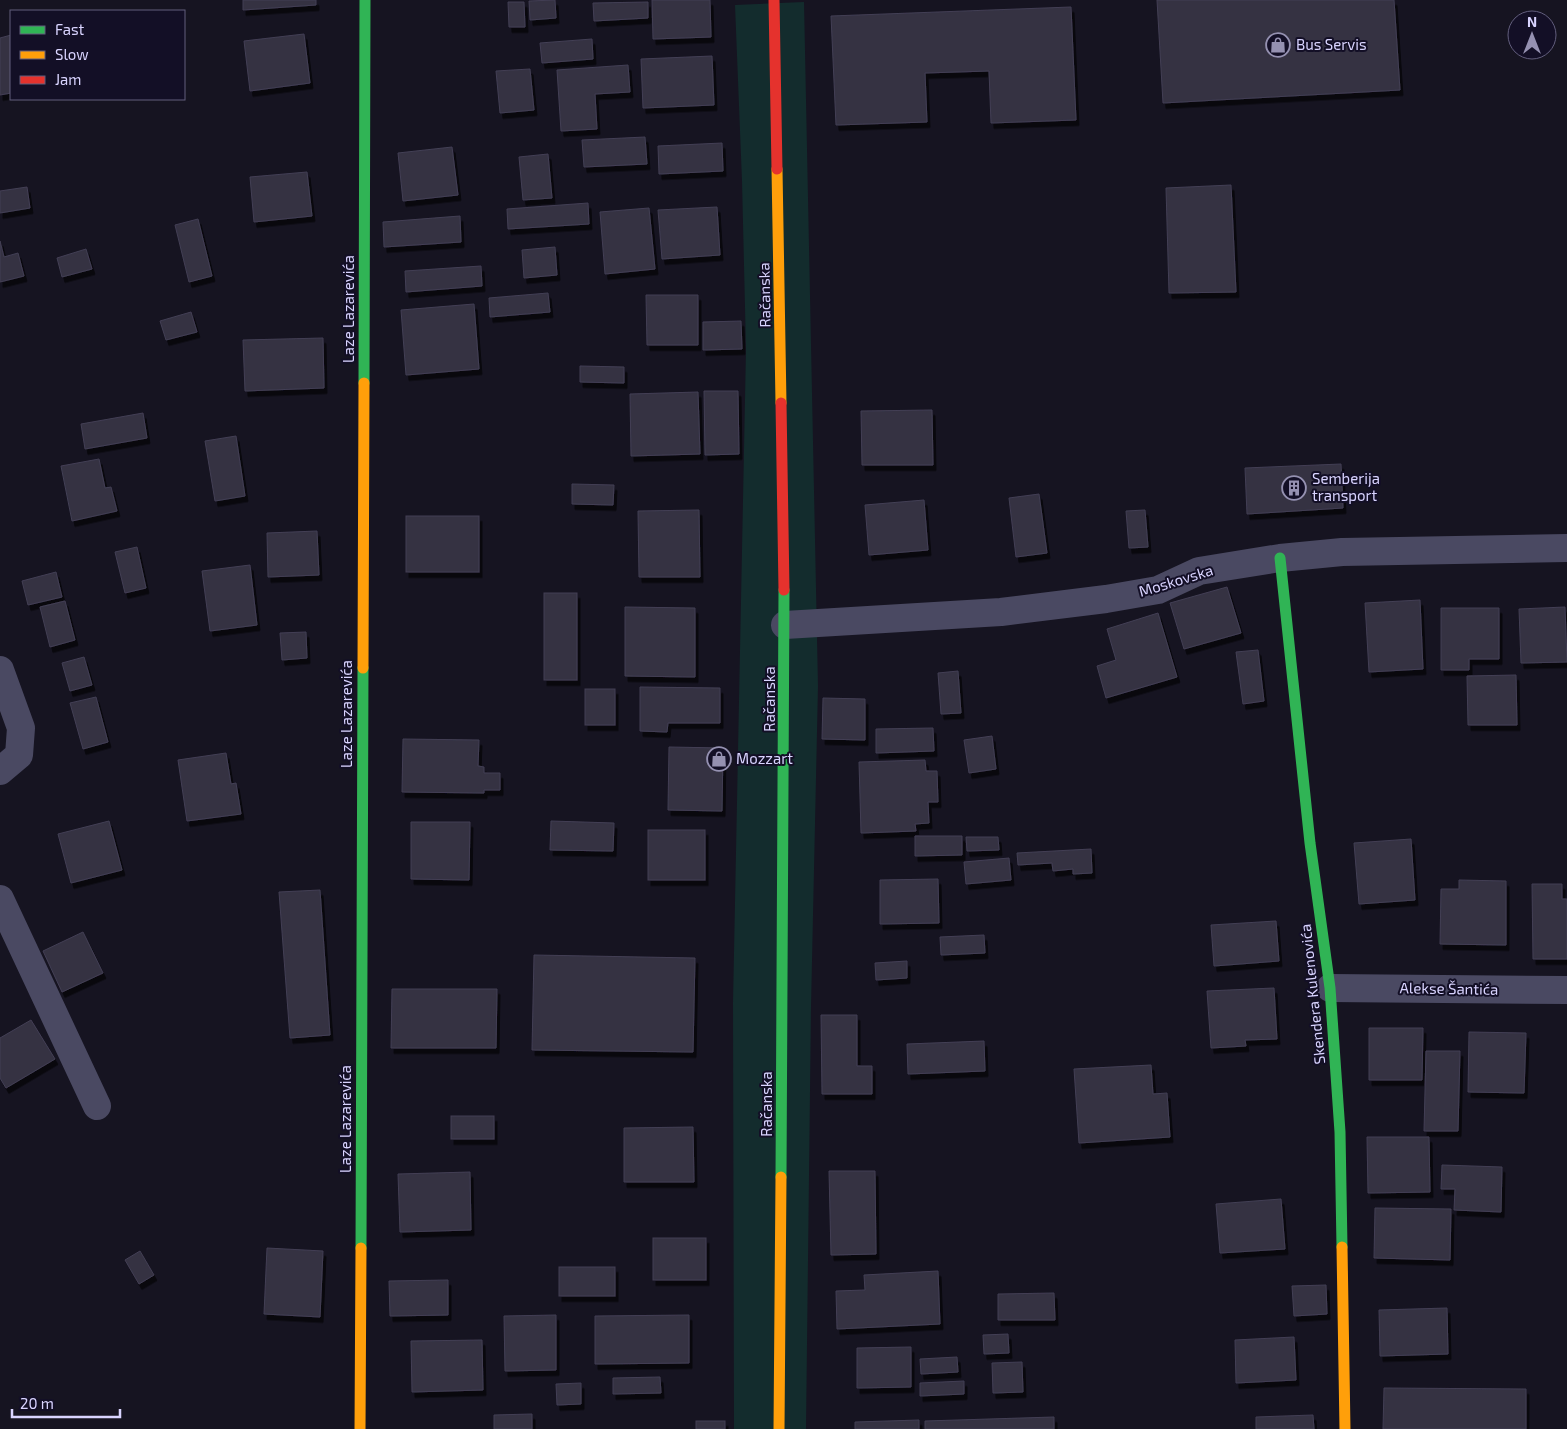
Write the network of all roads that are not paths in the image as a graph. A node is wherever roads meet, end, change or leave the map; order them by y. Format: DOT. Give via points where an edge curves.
graph roads {
  1 [pos="365,0"];
  2 [pos="774,0"];
  3 [pos="1567,548"];
  4 [pos="1280,558"];
  5 [pos="786,625"];
  6 [pos="0,670"];
  7 [pos="0,771"];
  8 [pos="0,899"];
  9 [pos="1330,988"];
  10 [pos="1567,990"];
  11 [pos="97,1106"];
  12 [pos="360,1429"];
  13 [pos="779,1429"];
  14 [pos="1345,1429"];
  1 -- 12 [label="street, Laze Lazarevića"];
  2 -- 5 [label="street, Račanska"];
  3 -- 4 [label="street, Moskovska" via="1342,552"];
  4 -- 5 [label="street, Moskovska" via="1199,571 1158,590 1106,599 1001,612"];
  4 -- 9 [label="street, Skendera Kulenovića" via="1310,843"];
  5 -- 13 [label="street, Račanska"];
  6 -- 7 [label="street" via="21,728 19,755"];
  8 -- 11 [label="street"];
  9 -- 10 [label="street, Alekse Šantića"];
  9 -- 14 [label="street, Skendera Kulenovića" via="1340,1132"];
}
